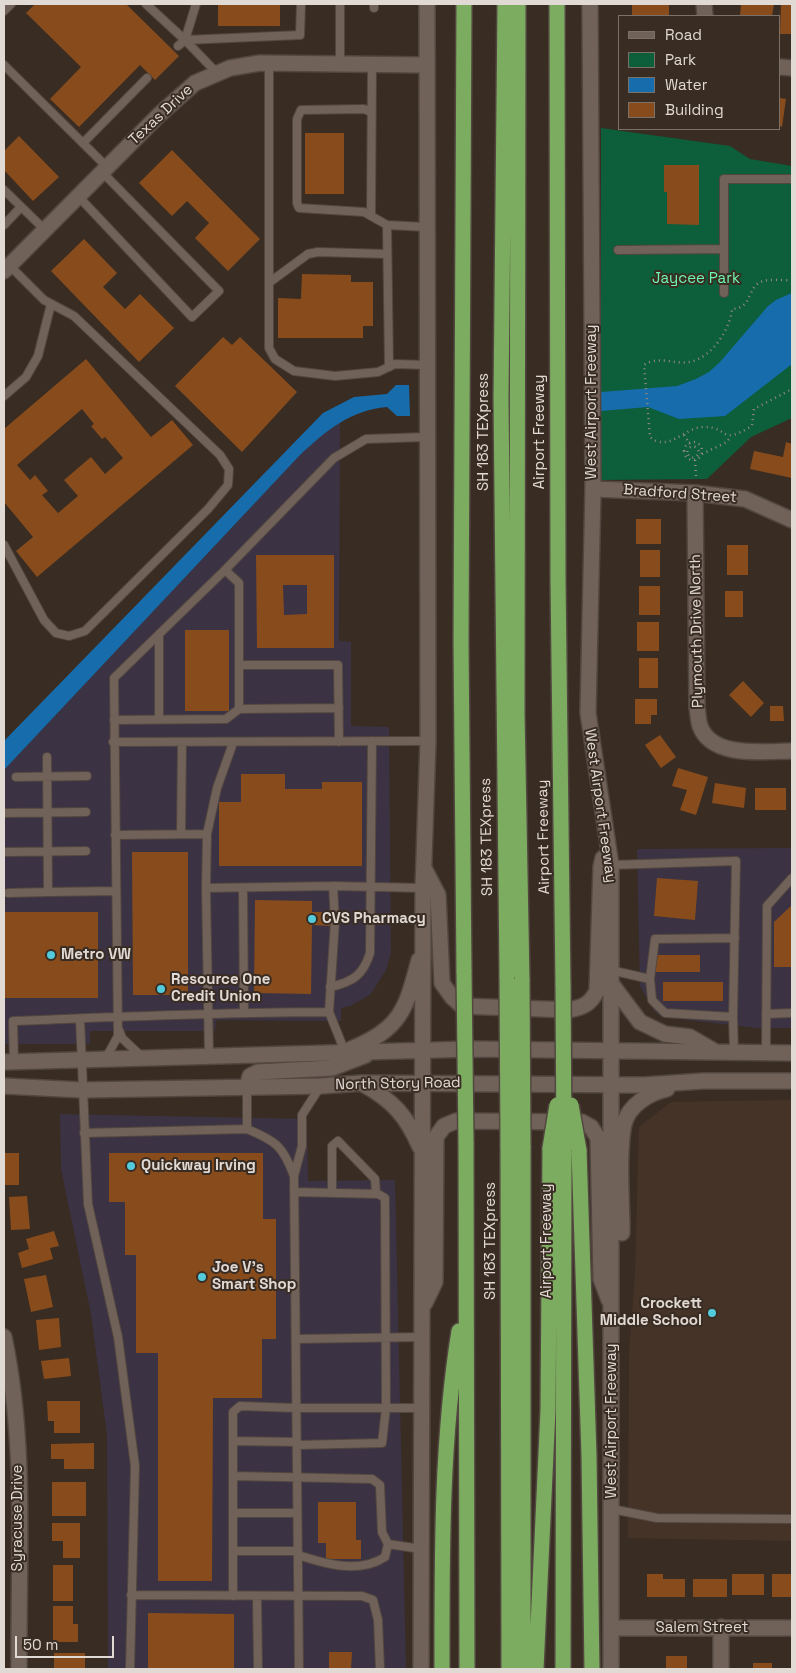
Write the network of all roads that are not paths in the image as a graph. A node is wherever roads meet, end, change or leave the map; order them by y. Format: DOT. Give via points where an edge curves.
graph roads {
  1 [pos="11,4"];
  2 [pos="146,4"];
  3 [pos="196,4"];
  4 [pos="301,4"];
  5 [pos="340,4"];
  6 [pos="427,4"];
  7 [pos="464,4"];
  8 [pos="504,4"];
  9 [pos="518,4"];
  10 [pos="557,4"];
  11 [pos="590,4"];
  12 [pos="4,10"];
  13 [pos="185,40"];
  14 [pos="178,46"];
  15 [pos="269,63"];
  16 [pos="340,64"];
  17 [pos="372,64"];
  18 [pos="426,64"];
  19 [pos="4,65"];
  20 [pos="217,73"];
  21 [pos="147,78"];
  22 [pos="371,112"];
  23 [pos="83,143"];
  24 [pos="104,170"];
  25 [pos="792,179"];
  26 [pos="4,190"];
  27 [pos="78,196"];
  28 [pos="21,207"];
  29 [pos="371,216"];
  30 [pos="4,225"];
  31 [pos="387,225"];
  32 [pos="426,227"];
  33 [pos="44,229"];
  34 [pos="618,250"];
  35 [pos="724,250"];
  36 [pos="387,254"];
  37 [pos="7,268"];
  38 [pos="270,282"];
  39 [pos="724,293"];
  40 [pos="51,304"];
  41 [pos="426,365"];
  42 [pos="389,367"];
  43 [pos="4,396"];
  44 [pos="426,436"];
  45 [pos="593,489"];
  46 [pos="695,493"];
  47 [pos="792,520"];
  48 [pos="4,545"];
  49 [pos="225,570"];
  50 [pos="159,636"];
  51 [pos="240,665"];
  52 [pos="338,708"];
  53 [pos="239,709"];
  54 [pos="114,720"];
  55 [pos="160,720"];
  56 [pos="428,741"];
  57 [pos="113,742"];
  58 [pos="182,742"];
  59 [pos="339,742"];
  60 [pos="372,742"];
  61 [pos="233,743"];
  62 [pos="792,751"];
  63 [pos="47,757"];
  64 [pos="47,776"];
  65 [pos="87,776"];
  66 [pos="16,777"];
  67 [pos="86,812"];
  68 [pos="5,813"];
  69 [pos="47,813"];
  70 [pos="181,834"];
  71 [pos="207,834"];
  72 [pos="115,835"];
  73 [pos="607,846"];
  74 [pos="48,851"];
  75 [pos="86,851"];
  76 [pos="6,852"];
  77 [pos="611,865"];
  78 [pos="424,869"];
  79 [pos="792,878"];
  80 [pos="333,886"];
  81 [pos="372,886"];
  82 [pos="206,888"];
  83 [pos="243,888"];
  84 [pos="424,888"];
  85 [pos="116,891"];
  86 [pos="48,892"];
  87 [pos="8,893"];
  88 [pos="735,938"];
  89 [pos="424,942"];
  90 [pos="610,976"];
  91 [pos="515,978"];
  92 [pos="650,979"];
  93 [pos="330,987"];
  94 [pos="329,1012"];
  95 [pos="244,1013"];
  96 [pos="792,1013"];
  97 [pos="207,1014"];
  98 [pos="766,1014"];
  99 [pos="118,1017"];
  100 [pos="733,1017"];
  101 [pos="80,1019"];
  102 [pos="118,1027"];
  103 [pos="610,1050"];
  104 [pos="424,1051"];
  105 [pos="345,1052"];
  106 [pos="374,1052"];
  107 [pos="716,1052"];
  108 [pos="734,1052"];
  109 [pos="766,1052"];
  110 [pos="792,1053"];
  111 [pos="209,1057"];
  112 [pos="144,1058"];
  113 [pos="82,1060"];
  114 [pos="105,1060"];
  115 [pos="9,1062"];
  116 [pos="792,1080"];
  117 [pos="703,1081"];
  118 [pos="362,1083"];
  119 [pos="424,1083"];
  120 [pos="611,1085"];
  121 [pos="4,1086"];
  122 [pos="321,1086"];
  123 [pos="247,1087"];
  124 [pos="82,1090"];
  125 [pos="247,1129"];
  126 [pos="84,1133"];
  127 [pos="515,1145"];
  128 [pos="564,1149"];
  129 [pos="423,1153"];
  130 [pos="294,1176"];
  131 [pos="294,1192"];
  132 [pos="332,1192"];
  133 [pos="376,1194"];
  134 [pos="466,1283"];
  135 [pos="612,1308"];
  136 [pos="422,1309"];
  137 [pos="386,1336"];
  138 [pos="4,1337"];
  139 [pos="422,1337"];
  140 [pos="296,1339"];
  141 [pos="296,1408"];
  142 [pos="386,1408"];
  143 [pos="422,1408"];
  144 [pos="233,1441"];
  145 [pos="297,1444"];
  146 [pos="233,1476"];
  147 [pos="297,1478"];
  148 [pos="612,1509"];
  149 [pos="298,1513"];
  150 [pos="233,1514"];
  151 [pos="792,1519"];
  152 [pos="388,1544"];
  153 [pos="421,1549"];
  154 [pos="233,1551"];
  155 [pos="298,1553"];
  156 [pos="131,1595"];
  157 [pos="298,1595"];
  158 [pos="233,1596"];
  159 [pos="257,1597"];
  160 [pos="721,1627"];
  161 [pos="611,1628"];
  162 [pos="792,1628"];
  163 [pos="19,1669"];
  164 [pos="130,1669"];
  165 [pos="258,1669"];
  166 [pos="299,1669"];
  167 [pos="380,1669"];
  168 [pos="421,1669"];
  169 [pos="442,1669"];
  170 [pos="467,1669"];
  171 [pos="509,1669"];
  172 [pos="523,1669"];
  173 [pos="536,1669"];
  174 [pos="563,1669"];
  175 [pos="592,1669"];
  176 [pos="611,1669"];
  177 [pos="721,1669"];
  1 -- 12 [label="lane"];
  2 -- 13 [label="lane"];
  3 -- 13 [label="lane"];
  4 -- 13 [label="lane" via="300,35"];
  5 -- 16 [label="lane"];
  6 -- 18 [label="main road"];
  7 -- 134 [label="highway, bridge" via="461,651"];
  8 -- 91 [label="highway, SH 183 TEXpress" via="501,399"];
  9 -- 91 [label="highway, SH 183 TEXpress"];
  10 -- 128 [label="highway, Airport Freeway, bridge" via="558,580"];
  11 -- 45 [label="main road, West Airport Freeway"];
  13 -- 14 [label="lane"];
  13 -- 20 [label="lane"];
  15 -- 16 [label="main road, Texas Drive"];
  15 -- 20 [label="main road, Texas Drive"];
  15 -- 38 [label="lane"];
  16 -- 17 [label="main road, Texas Drive"];
  17 -- 18 [label="main road, Texas Drive"];
  17 -- 22 [label="lane"];
  18 -- 32 [label="main road"];
  19 -- 23 [label="lane"];
  20 -- 24 [label="main road, Texas Drive" via="195,82"];
  21 -- 23 [label="lane"];
  22 -- 29 [label="lane"];
  22 -- 29 [label="lane" via="364,109 301,110 297,119 297,203 299,208 364,212"];
  23 -- 24 [label="lane"];
  24 -- 27 [label="main road, Texas Drive"];
  24 -- 27 [label="lane" via="219,291 192,317"];
  25 -- 35 [label="lane" via="724,179"];
  26 -- 28 [label="lane"];
  27 -- 33 [label="main road, Texas Drive"];
  28 -- 30 [label="lane"];
  28 -- 33 [label="lane"];
  29 -- 31 [label="lane"];
  31 -- 32 [label="lane"];
  31 -- 36 [label="lane"];
  32 -- 41 [label="main road"];
  33 -- 37 [label="main road, Texas Drive"];
  34 -- 35 [label="lane"];
  35 -- 39 [label="lane"];
  36 -- 38 [label="lane" via="308,254"];
  36 -- 42 [label="lane"];
  37 -- 40 [label="lane"];
  38 -- 42 [label="lane" via="269,348 275,359 294,371 335,376 378,372"];
  40 -- 43 [label="lane" via="38,356 26,377"];
  40 -- 48 [label="lane" via="74,316 220,455 229,469 228,485 85,631 70,636 56,633 44,620"];
  41 -- 42 [label="lane" via="395,364"];
  41 -- 44 [label="main road"];
  44 -- 49 [label="lane" via="366,439 334,458"];
  44 -- 56 [label="main road"];
  45 -- 46 [label="main road, Bradford Street"];
  45 -- 73 [label="main road, West Airport Freeway" via="588,713"];
  46 -- 47 [label="main road, Bradford Street" via="744,499"];
  46 -- 62 [label="main road, Plymouth Drive North" via="697,707 700,728 714,743 727,750"];
  49 -- 50 [label="lane"];
  49 -- 51 [label="lane" via="239,582"];
  50 -- 54 [label="lane" via="114,678"];
  50 -- 55 [label="lane"];
  51 -- 52 [label="lane" via="338,665"];
  51 -- 53 [label="lane"];
  52 -- 53 [label="lane"];
  52 -- 59 [label="lane"];
  53 -- 55 [label="lane" via="226,719"];
  54 -- 55 [label="lane"];
  54 -- 57 [label="lane"];
  56 -- 60 [label="lane"];
  56 -- 78 [label="main road"];
  57 -- 58 [label="lane"];
  57 -- 72 [label="lane"];
  58 -- 61 [label="lane"];
  58 -- 70 [label="lane"];
  59 -- 60 [label="lane"];
  59 -- 61 [label="lane"];
  60 -- 81 [label="lane"];
  61 -- 71 [label="lane" via="217,788"];
  63 -- 64 [label="lane"];
  64 -- 65 [label="lane"];
  64 -- 66 [label="lane"];
  64 -- 69 [label="lane"];
  67 -- 69 [label="lane"];
  68 -- 69 [label="lane"];
  69 -- 74 [label="lane"];
  70 -- 71 [label="lane"];
  70 -- 72 [label="lane"];
  71 -- 82 [label="lane"];
  72 -- 85 [label="lane"];
  73 -- 77 [label="main road, West Airport Freeway"];
  73 -- 78 [label="main road" via="601,867 597,991 583,1008 569,1010 462,1006 452,997 442,983 438,895"];
  74 -- 75 [label="lane"];
  74 -- 76 [label="lane"];
  74 -- 86 [label="lane"];
  77 -- 88 [label="lane" via="736,861"];
  77 -- 90 [label="main road, West Airport Freeway"];
  78 -- 84 [label="main road"];
  79 -- 98 [label="lane" via="767,906"];
  80 -- 81 [label="lane"];
  80 -- 83 [label="lane"];
  80 -- 93 [label="lane" via="335,921"];
  81 -- 84 [label="lane"];
  81 -- 93 [label="lane" via="367,964 355,980"];
  82 -- 83 [label="lane"];
  82 -- 97 [label="lane"];
  83 -- 95 [label="lane"];
  84 -- 89 [label="main road"];
  85 -- 86 [label="lane"];
  85 -- 99 [label="lane"];
  86 -- 87 [label="lane"];
  88 -- 92 [label="lane" via="655,939"];
  88 -- 100 [label="lane"];
  89 -- 104 [label="main road"];
  89 -- 105 [label="main road" via="407,1004 390,1028"];
  90 -- 92 [label="lane"];
  90 -- 103 [label="main road, West Airport Freeway"];
  90 -- 107 [label="main road" via="640,1022 665,1034 690,1037"];
  91 -- 127 [label="highway, SH 183 TEXpress, bridge"];
  92 -- 100 [label="lane" via="652,1000 665,1013"];
  93 -- 94 [label="lane"];
  94 -- 95 [label="lane"];
  94 -- 105 [label="lane"];
  95 -- 97 [label="lane"];
  96 -- 98 [label="lane"];
  97 -- 99 [label="lane"];
  97 -- 111 [label="lane"];
  98 -- 109 [label="lane"];
  99 -- 101 [label="lane"];
  99 -- 102 [label="lane"];
  100 -- 108 [label="lane"];
  101 -- 113 [label="lane"];
  101 -- 115 [label="lane" via="13,1021"];
  102 -- 112 [label="lane" via="122,1038"];
  102 -- 114 [label="lane" via="118,1036"];
  103 -- 104 [label="main road"];
  103 -- 107 [label="main road"];
  103 -- 120 [label="main road, West Airport Freeway"];
  104 -- 106 [label="main road"];
  104 -- 119 [label="main road"];
  105 -- 106 [label="main road"];
  105 -- 111 [label="main road"];
  106 -- 123 [label="main road" via="332,1068 258,1072 250,1076"];
  107 -- 108 [label="main road"];
  108 -- 109 [label="main road"];
  109 -- 110 [label="main road"];
  111 -- 112 [label="main road"];
  112 -- 114 [label="main road"];
  113 -- 114 [label="main road"];
  113 -- 115 [label="main road"];
  113 -- 124 [label="lane"];
  116 -- 117 [label="main road, North Story Road"];
  117 -- 120 [label="main road, North Story Road"];
  117 -- 135 [label="main road" via="647,1096 624,1124 621,1279"];
  118 -- 119 [label="main road, North Story Road"];
  118 -- 122 [label="main road, North Story Road"];
  118 -- 129 [label="main road" via="401,1111"];
  119 -- 120 [label="main road, North Story Road"];
  119 -- 129 [label="main road"];
  120 -- 135 [label="main road, West Airport Freeway"];
  121 -- 124 [label="main road, North Story Road"];
  122 -- 123 [label="main road, North Story Road"];
  122 -- 130 [label="lane" via="302,1115 302,1146"];
  123 -- 124 [label="main road, North Story Road"];
  123 -- 125 [label="lane"];
  124 -- 126 [label="lane"];
  125 -- 126 [label="lane"];
  125 -- 130 [label="lane" via="272,1139 288,1158"];
  126 -- 156 [label="lane" via="88,1204 118,1337 135,1466"];
  127 -- 171 [label="highway, SH 183 TEXpress"];
  127 -- 172 [label="highway, SH 183 TEXpress"];
  128 -- 173 [label="highway"];
  128 -- 174 [label="highway, Airport Freeway"];
  128 -- 175 [label="highway" via="589,1466"];
  129 -- 136 [label="main road"];
  130 -- 131 [label="lane"];
  131 -- 132 [label="lane"];
  131 -- 140 [label="lane"];
  132 -- 133 [label="lane"];
  132 -- 133 [label="lane" via="332,1146 338,1141 375,1179"];
  133 -- 137 [label="lane" via="385,1198"];
  134 -- 169 [label="highway" via="449,1393 444,1460"];
  134 -- 170 [label="highway"];
  135 -- 136 [label="main road" via="601,1279 598,1138 591,1127 582,1122 456,1121 444,1126 436,1137 435,1282"];
  135 -- 148 [label="main road, West Airport Freeway"];
  136 -- 139 [label="main road"];
  137 -- 139 [label="lane"];
  137 -- 140 [label="lane"];
  137 -- 142 [label="lane"];
  138 -- 163 [label="main road, Syracuse Drive" via="14,1405 18,1467"];
  139 -- 143 [label="main road"];
  140 -- 141 [label="lane"];
  141 -- 142 [label="lane"];
  141 -- 144 [label="lane" via="240,1406 233,1412"];
  141 -- 145 [label="lane"];
  142 -- 143 [label="lane"];
  142 -- 145 [label="lane" via="382,1443"];
  143 -- 153 [label="main road"];
  144 -- 145 [label="lane"];
  144 -- 146 [label="lane"];
  145 -- 147 [label="lane"];
  146 -- 147 [label="lane"];
  146 -- 150 [label="lane"];
  147 -- 149 [label="lane"];
  147 -- 152 [label="lane" via="372,1479 380,1485 382,1532"];
  148 -- 151 [label="lane" via="657,1518"];
  148 -- 161 [label="main road, West Airport Freeway"];
  149 -- 150 [label="lane"];
  149 -- 155 [label="lane"];
  150 -- 154 [label="lane"];
  152 -- 153 [label="lane"];
  152 -- 155 [label="lane" via="386,1557 373,1565 328,1564"];
  153 -- 168 [label="main road"];
  154 -- 155 [label="lane"];
  154 -- 158 [label="lane"];
  155 -- 157 [label="lane"];
  156 -- 158 [label="lane"];
  156 -- 164 [label="lane"];
  157 -- 159 [label="lane"];
  157 -- 166 [label="lane"];
  157 -- 167 [label="lane" via="362,1596 373,1600 378,1620"];
  158 -- 159 [label="lane"];
  159 -- 165 [label="lane"];
  160 -- 161 [label="main road, Salem Street"];
  160 -- 162 [label="main road, Salem Street"];
  160 -- 177 [label="main road"];
  161 -- 176 [label="main road, West Airport Freeway"];
}
